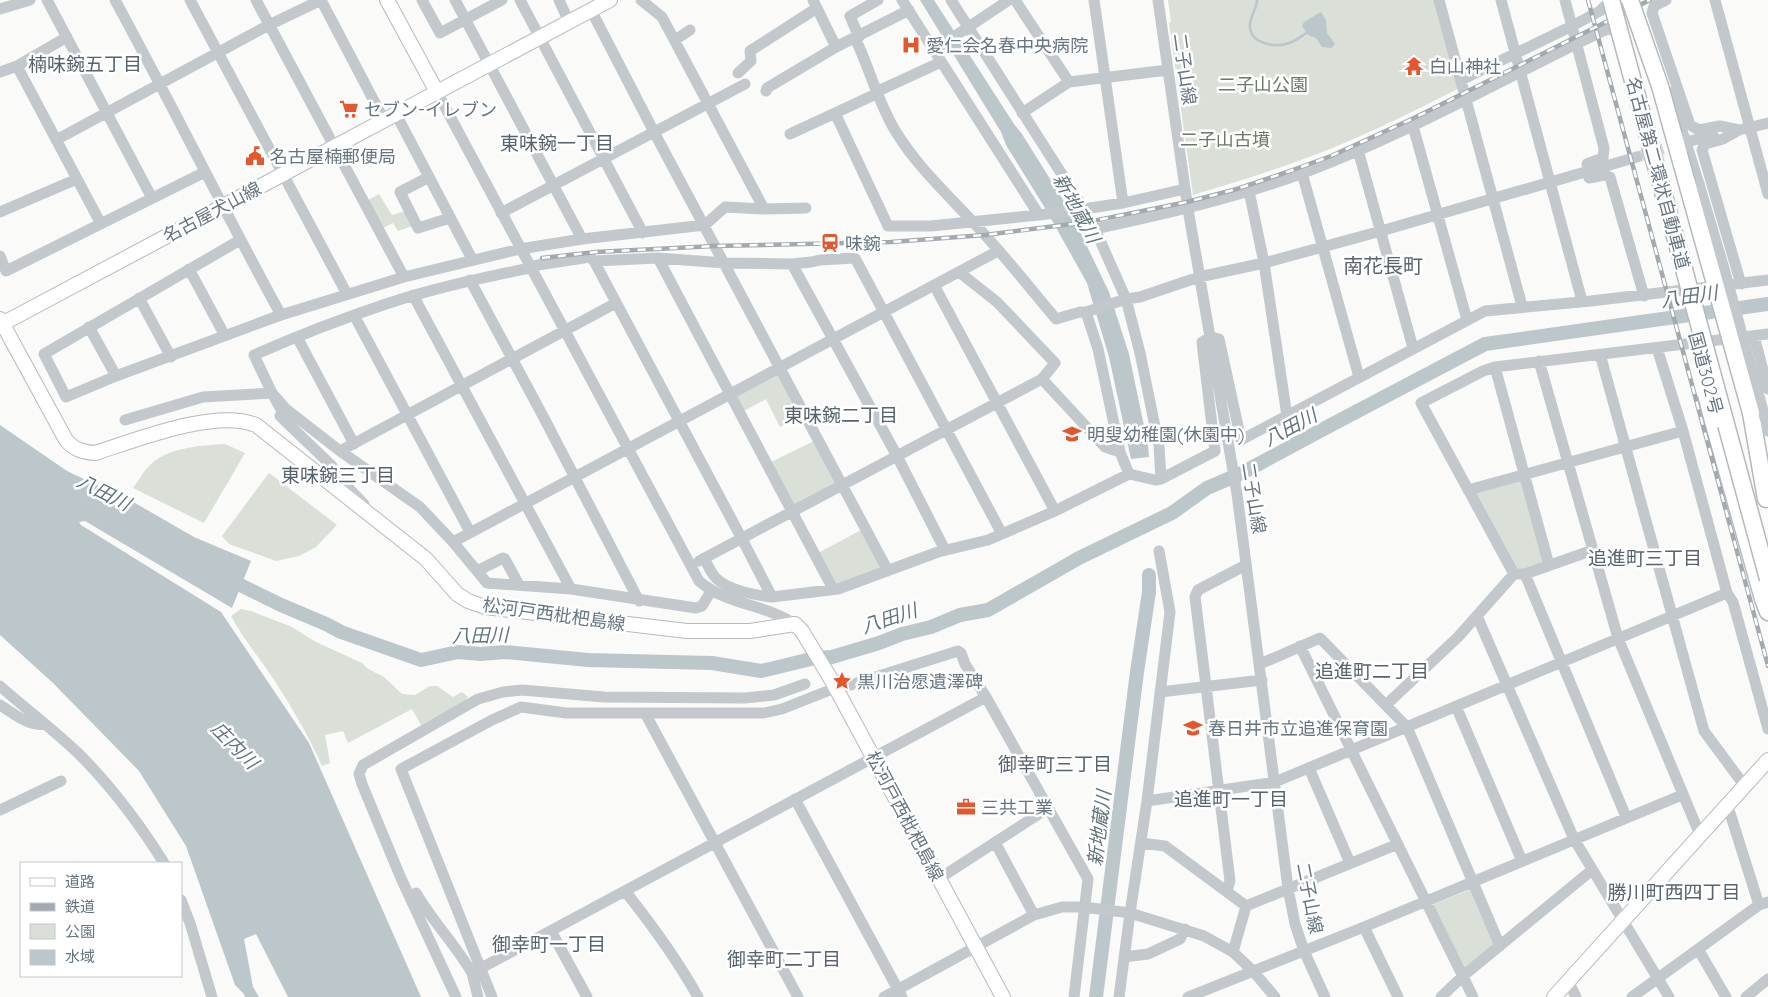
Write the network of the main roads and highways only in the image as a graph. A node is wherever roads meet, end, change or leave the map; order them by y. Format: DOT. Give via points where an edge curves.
graph roads {
  1 [pos="387,0"];
  2 [pos="1622,0"];
  3 [pos="1630,0"];
  4 [pos="1606,1"];
  5 [pos="599,4"];
  6 [pos="436,92"];
  7 [pos="1,320"];
  8 [pos="1754,418"];
  9 [pos="1716,420"];
  10 [pos="1767,503"];
  11 [pos="1768,538"];
  12 [pos="1768,578"];
  13 [pos="1768,601"];
  14 [pos="1768,612"];
  15 [pos="1767,762"];
  16 [pos="1003,997"];
  17 [pos="1554,997"];
  1 -- 6 [label="main road"];
  2 -- 11 [label="highway, 名古屋第二環状自動車道"];
  3 -- 8 [label="highway, 国道302号" via="1681,188"];
  3 -- 8 [label="highway, bridge" via="1660,86"];
  4 -- 9 [label="highway, 国道302号"];
  4 -- 9 [label="highway, bridge" via="1625,96"];
  4 -- 12 [label="highway, 名古屋第二環状自動車道, bridge"];
  5 -- 6 [label="main road, 名古屋犬山線"];
  6 -- 7 [label="main road, 名古屋犬山線"];
  7 -- 16 [label="main road, 松河戸西枇杷島線" via="73,448 95,453 180,427 228,420 256,425 426,559 457,594 485,607 687,631 799,627 874,757"];
  8 -- 10 [label="highway"];
  9 -- 13 [label="highway, 国道302号"];
  9 -- 14 [label="highway"];
  15 -- 17 [label="main road"];
}
